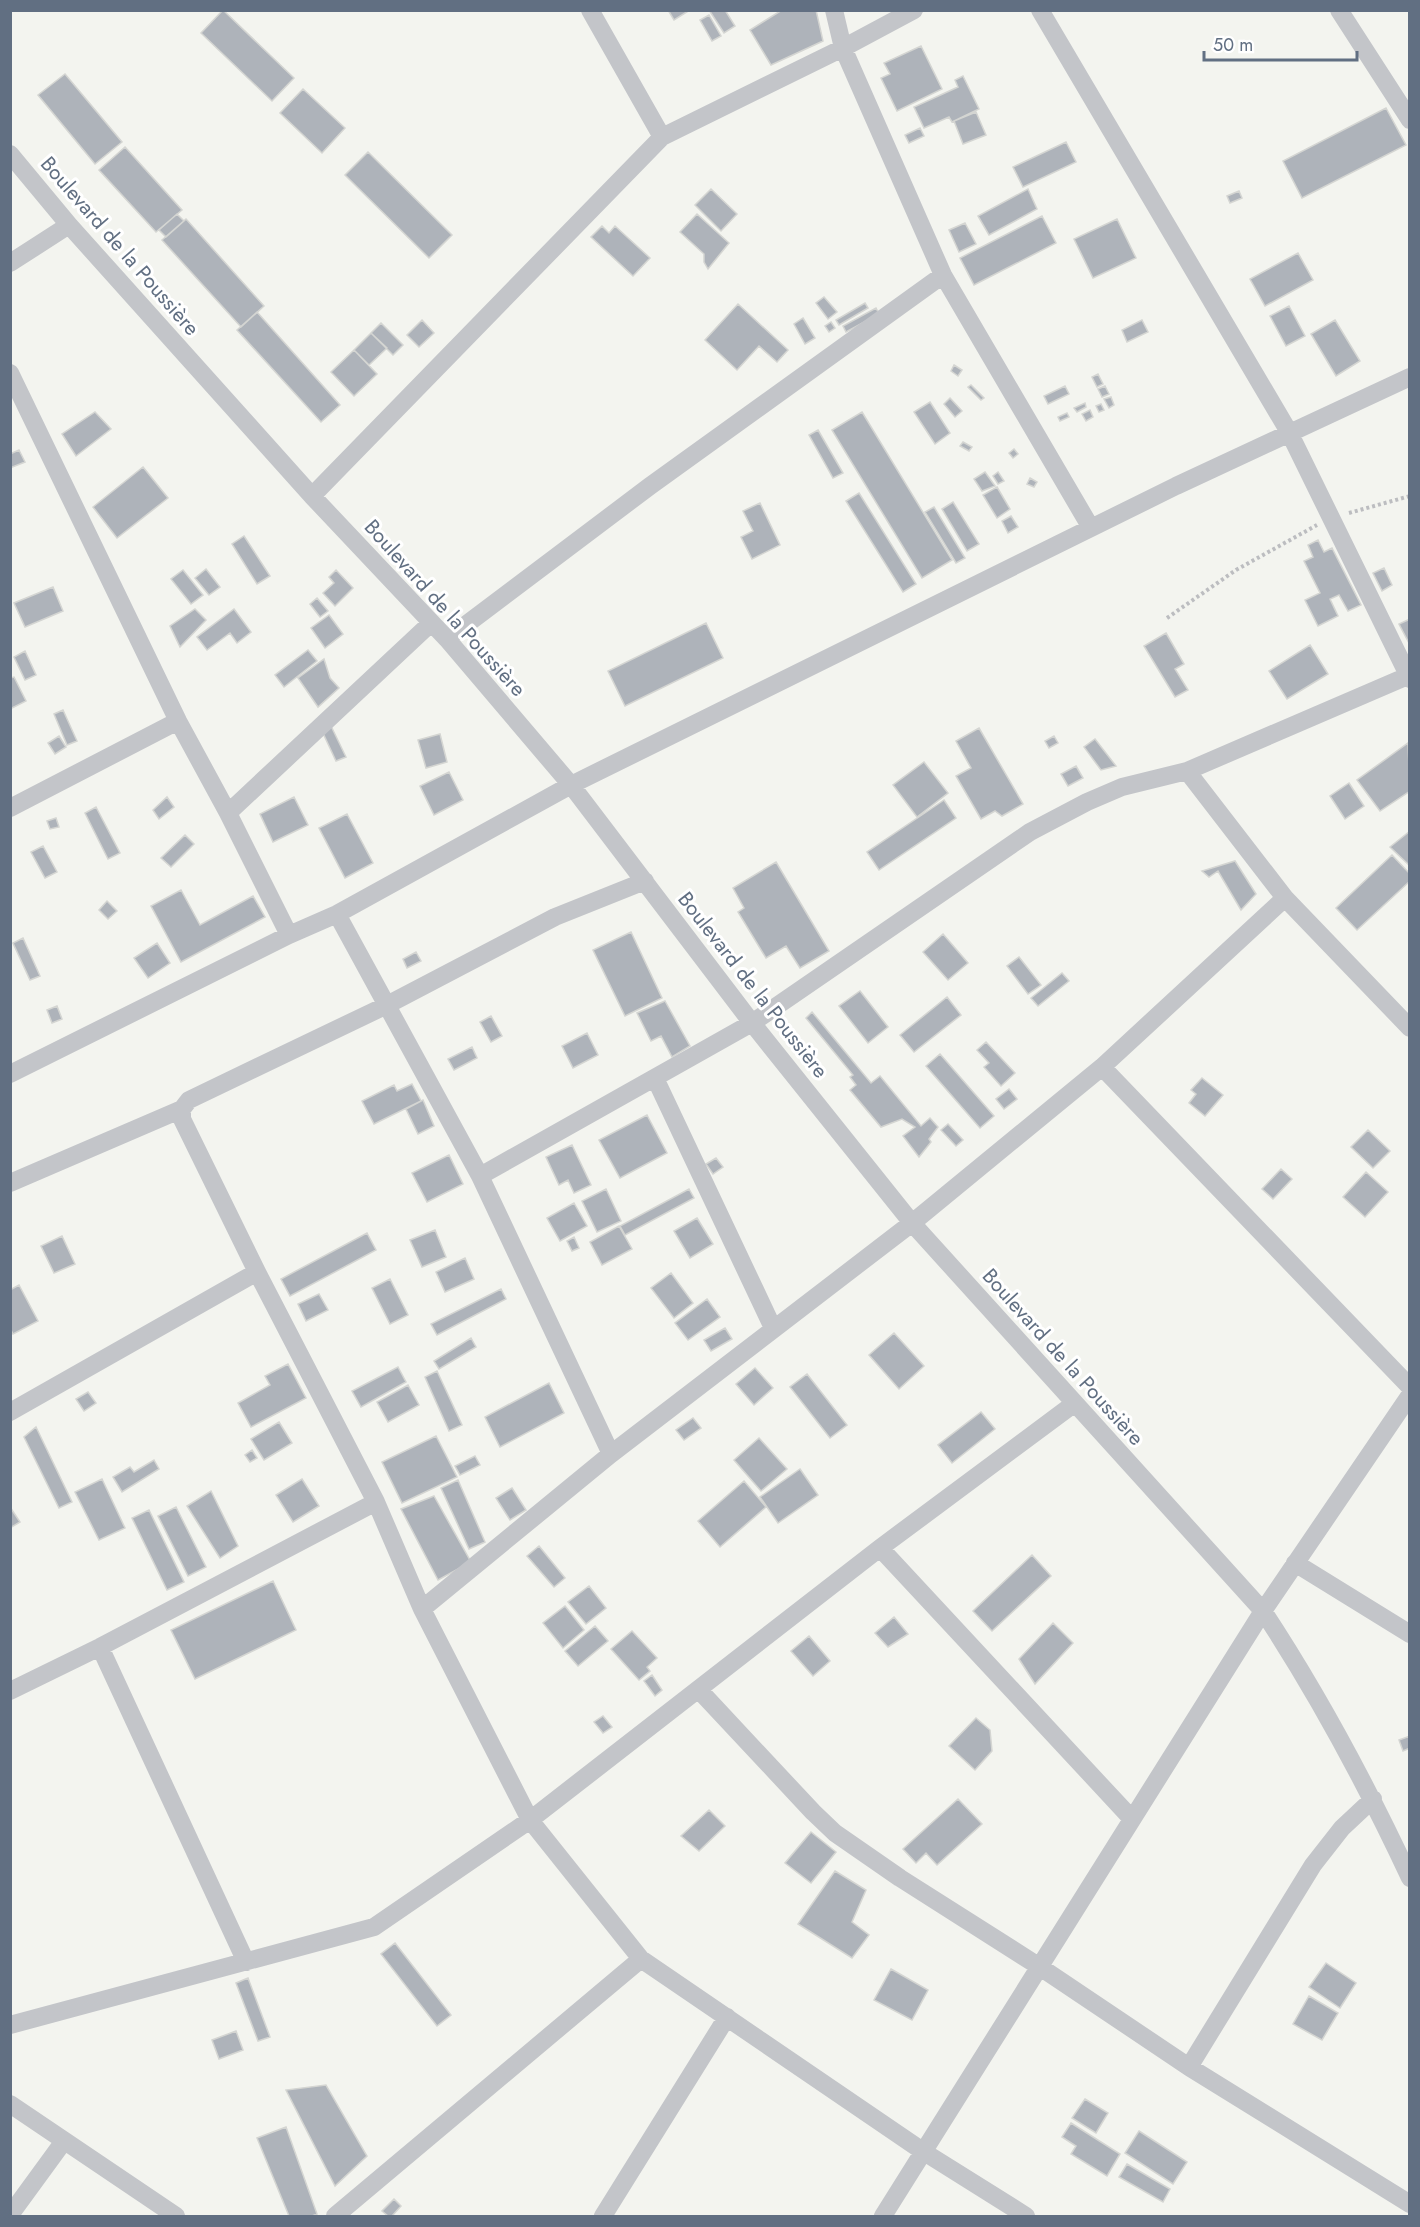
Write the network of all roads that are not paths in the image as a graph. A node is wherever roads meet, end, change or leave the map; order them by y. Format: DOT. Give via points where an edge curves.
graph roads {
  1 [pos="590,10"];
  2 [pos="834,10"];
  3 [pos="914,10"];
  4 [pos="1040,10"];
  5 [pos="1339,10"];
  6 [pos="843,48"];
  7 [pos="1410,120"];
  8 [pos="662,137"];
  9 [pos="10,154"];
  10 [pos="69,225"];
  11 [pos="10,263"];
  12 [pos="943,275"];
  13 [pos="10,373"];
  14 [pos="1410,377"];
  15 [pos="1289,432"];
  16 [pos="312,496"];
  17 [pos="1091,528"];
  18 [pos="431,623"];
  19 [pos="447,639"];
  20 [pos="1408,677"];
  21 [pos="178,721"];
  22 [pos="1187,771"];
  23 [pos="571,785"];
  24 [pos="10,808"];
  25 [pos="228,813"];
  26 [pos="645,881"];
  27 [pos="1285,898"];
  28 [pos="337,914"];
  29 [pos="289,935"];
  30 [pos="387,1005"];
  31 [pos="752,1023"];
  32 [pos="1410,1028"];
  33 [pos="1102,1067"];
  34 [pos="10,1074"];
  35 [pos="655,1078"];
  36 [pos="182,1109"];
  37 [pos="480,1176"];
  38 [pos="10,1183"];
  39 [pos="912,1223"];
  40 [pos="257,1272"];
  41 [pos="774,1328"];
  42 [pos="1410,1387"];
  43 [pos="1410,1395"];
  44 [pos="1075,1403"];
  45 [pos="10,1412"];
  46 [pos="611,1454"];
  47 [pos="376,1502"];
  48 [pos="880,1548"];
  49 [pos="1295,1563"];
  50 [pos="422,1609"];
  51 [pos="1263,1611"];
  52 [pos="1410,1634"];
  53 [pos="100,1647"];
  54 [pos="699,1690"];
  55 [pos="10,1691"];
  56 [pos="1373,1799"];
  57 [pos="1131,1819"];
  58 [pos="530,1820"];
  59 [pos="1410,1878"];
  60 [pos="641,1959"];
  61 [pos="246,1962"];
  62 [pos="1040,1967"];
  63 [pos="727,2017"];
  64 [pos="10,2025"];
  65 [pos="1189,2067"];
  66 [pos="10,2104"];
  67 [pos="64,2141"];
  68 [pos="924,2152"];
  69 [pos="1410,2204"];
  70 [pos="10,2215"];
  71 [pos="176,2217"];
  72 [pos="335,2217"];
  73 [pos="603,2217"];
  74 [pos="883,2217"];
  75 [pos="1026,2217"];
  1 -- 8 [label="street"];
  2 -- 6 [label="street"];
  3 -- 6 [label="street"];
  4 -- 15 [label="street"];
  5 -- 7 [label="street"];
  6 -- 8 [label="street"];
  6 -- 12 [label="street"];
  8 -- 16 [label="street"];
  9 -- 10 [label="street, Boulevard de la Poussière"];
  10 -- 11 [label="street"];
  10 -- 16 [label="street, Boulevard de la Poussière"];
  12 -- 17 [label="street"];
  12 -- 19 [label="street" via="650,486"];
  13 -- 21 [label="street"];
  14 -- 15 [label="street"];
  15 -- 17 [label="street"];
  15 -- 20 [label="street"];
  16 -- 18 [label="street, Boulevard de la Poussière"];
  17 -- 23 [label="street"];
  18 -- 19 [label="street, Boulevard de la Poussière"];
  18 -- 25 [label="street"];
  19 -- 23 [label="street, Boulevard de la Poussière"];
  20 -- 22 [label="street"];
  21 -- 24 [label="street"];
  21 -- 25 [label="street"];
  22 -- 27 [label="street"];
  22 -- 31 [label="street" via="1122,787 1030,832"];
  23 -- 26 [label="street, Boulevard de la Poussière"];
  23 -- 28 [label="street"];
  25 -- 29 [label="street"];
  26 -- 30 [label="street" via="555,917"];
  26 -- 31 [label="street, Boulevard de la Poussière"];
  27 -- 32 [label="street"];
  27 -- 33 [label="street"];
  28 -- 29 [label="street"];
  28 -- 30 [label="street"];
  29 -- 34 [label="street"];
  30 -- 36 [label="street" via="189,1100"];
  30 -- 37 [label="street"];
  31 -- 35 [label="street"];
  31 -- 39 [label="street, Boulevard de la Poussière"];
  33 -- 39 [label="street"];
  33 -- 42 [label="street"];
  35 -- 37 [label="street"];
  35 -- 41 [label="street"];
  36 -- 38 [label="street"];
  36 -- 40 [label="street" via="182,1119"];
  37 -- 46 [label="street"];
  39 -- 41 [label="street"];
  39 -- 44 [label="street, Boulevard de la Poussière"];
  40 -- 45 [label="street"];
  40 -- 47 [label="street"];
  41 -- 46 [label="street"];
  43 -- 49 [label="street"];
  44 -- 48 [label="street"];
  44 -- 51 [label="street, Boulevard de la Poussière"];
  46 -- 50 [label="street"];
  47 -- 50 [label="street"];
  47 -- 53 [label="street"];
  48 -- 54 [label="street"];
  48 -- 57 [label="street"];
  49 -- 51 [label="street"];
  49 -- 52 [label="street"];
  50 -- 58 [label="street"];
  51 -- 56 [label="street, Boulevard de la Poussière" via="1295,1659"];
  51 -- 57 [label="street"];
  53 -- 55 [label="street"];
  53 -- 61 [label="street"];
  54 -- 58 [label="street"];
  54 -- 62 [label="street" via="835,1833"];
  56 -- 59 [label="street, Boulevard de la Poussière"];
  56 -- 65 [label="street" via="1342,1828 1312,1865"];
  57 -- 62 [label="street"];
  58 -- 60 [label="street"];
  58 -- 61 [label="street" via="374,1928"];
  60 -- 63 [label="street"];
  60 -- 72 [label="street"];
  61 -- 64 [label="street"];
  62 -- 65 [label="street"];
  62 -- 68 [label="street"];
  63 -- 68 [label="street"];
  63 -- 73 [label="street"];
  65 -- 69 [label="street"];
  66 -- 67 [label="street"];
  67 -- 70 [label="street"];
  67 -- 71 [label="street"];
  68 -- 74 [label="street"];
  68 -- 75 [label="street"];
}
